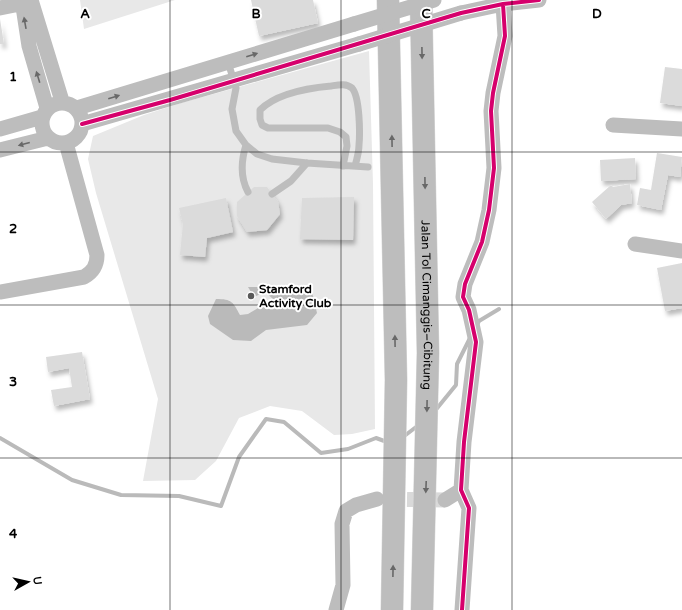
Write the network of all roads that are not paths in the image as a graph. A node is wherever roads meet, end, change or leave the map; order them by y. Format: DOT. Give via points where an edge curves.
graph roads {
  1 [pos="388,0"];
  2 [pos="421,0"];
  3 [pos="434,0"];
  4 [pos="539,0"];
  5 [pos="27,2"];
  6 [pos="503,4"];
  7 [pos="0,8"];
  8 [pos="228,62"];
  9 [pos="234,80"];
  10 [pos="62,102"];
  11 [pos="77,108"];
  12 [pos="44,113"];
  13 [pos="82,124"];
  14 [pos="613,125"];
  15 [pos="0,129"];
  16 [pos="682,129"];
  17 [pos="48,138"];
  18 [pos="66,143"];
  19 [pos="246,145"];
  20 [pos="0,150"];
  21 [pos="307,163"];
  22 [pos="343,166"];
  23 [pos="355,166"];
  24 [pos="368,167"];
  25 [pos="248,192"];
  26 [pos="272,194"];
  27 [pos="635,244"];
  28 [pos="682,251"];
  29 [pos="0,292"];
  30 [pos="461,490"];
  31 [pos="377,499"];
  32 [pos="445,500"];
  33 [pos="336,610"];
  34 [pos="392,610"];
  35 [pos="422,610"];
  36 [pos="462,610"];
  34 -- 1 [label="highway, one-way" via="396,380"];
  2 -- 35 [label="highway, Jalan Tol Cimanggis–Cibitung, one-way" via="428,353"];
  8 -- 3 [label="street, one-way, bridge"];
  4 -- 6 [label="street"];
  5 -- 7 [label="street"];
  5 -- 10 [label="street"];
  12 -- 5 [label="street, one-way" via="28,46"];
  6 -- 9 [label="street, bridge" via="461,12"];
  6 -- 30 [label="street" via="505,36 491,111 494,168 490,203 482,242 463,297 469,310 476,342"];
  8 -- 9 [label="lane"];
  11 -- 8 [label="street, one-way"];
  9 -- 13 [label="street"];
  9 -- 19 [label="lane" via="236,88 232,109 236,131"];
  10 -- 11 [label="street" via="70,103"];
  10 -- 12 [label="street"];
  11 -- 13 [label="street"];
  12 -- 15 [label="street"];
  12 -- 17 [label="street" via="42,128"];
  13 -- 18 [label="street" via="77,136"];
  14 -- 16 [label="street"];
  17 -- 18 [label="street"];
  17 -- 20 [label="street, one-way"];
  18 -- 29 [label="street" via="97,256 94,269 91,274 84,277"];
  19 -- 21 [label="lane" via="258,154 272,159"];
  19 -- 25 [label="lane" via="242,167 244,185"];
  21 -- 22 [label="lane"];
  21 -- 26 [label="lane" via="291,181"];
  22 -- 23 [label="lane"];
  22 -- 23 [label="lane" via="347,146 346,137 340,132 328,128 268,128 262,125 260,110 265,105 296,91 345,84 352,88 356,97 359,122 359,145"];
  23 -- 24 [label="lane"];
  27 -- 28 [label="street"];
  30 -- 32 [label="street"];
  30 -- 36 [label="street" via="469,508"];
  31 -- 33 [label="street" via="346,511 342,524 343,585"];
}
